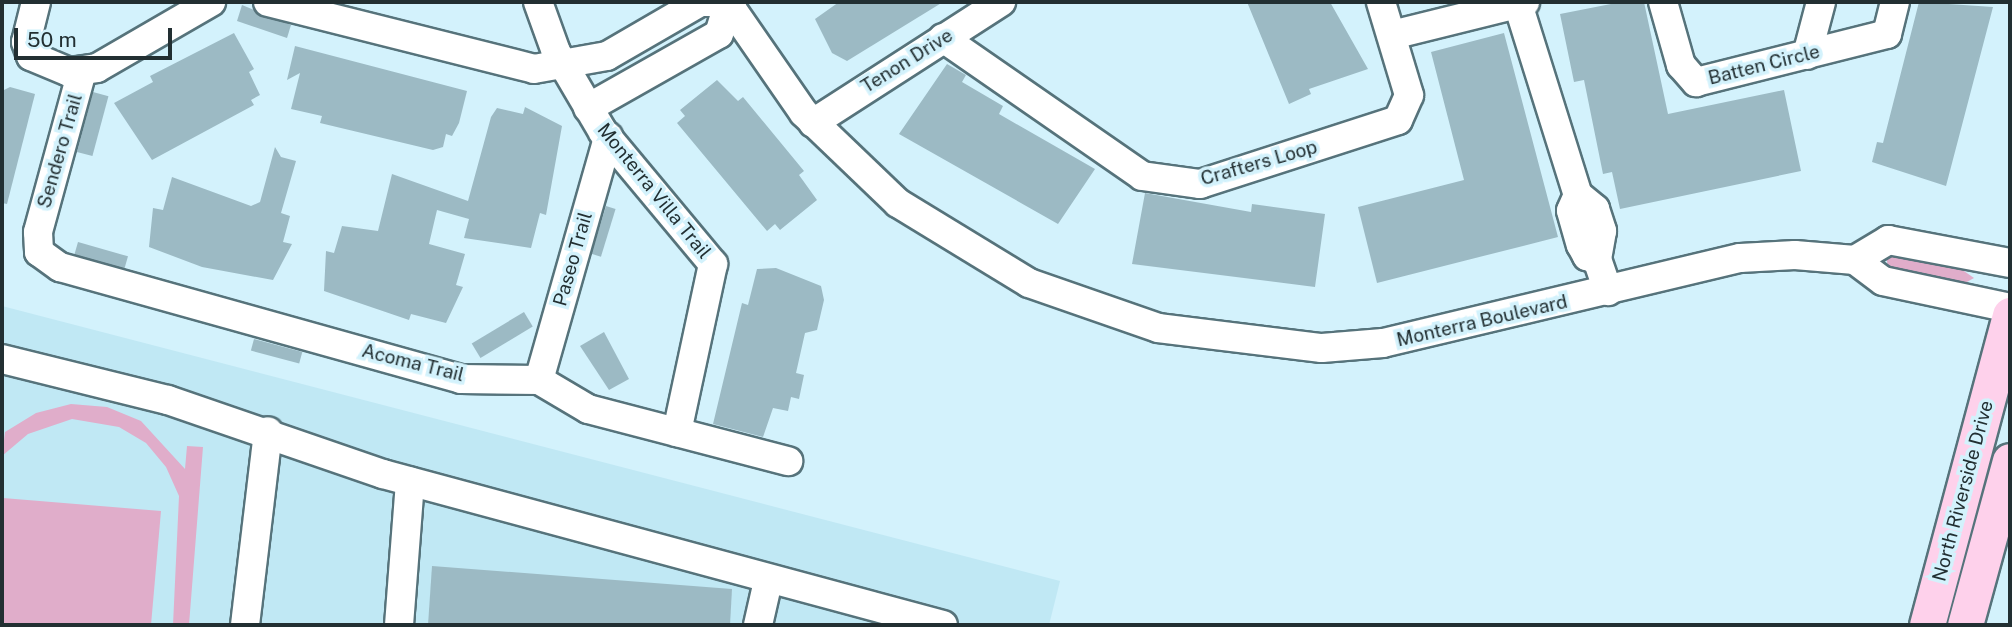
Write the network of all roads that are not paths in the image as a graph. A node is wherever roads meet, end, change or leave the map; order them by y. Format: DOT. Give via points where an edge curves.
graph roads {
  1 [pos="36,2"];
  2 [pos="211,2"];
  3 [pos="268,2"];
  4 [pos="357,2"];
  5 [pos="538,2"];
  6 [pos="1001,2"];
  7 [pos="1381,2"];
  8 [pos="1663,2"];
  9 [pos="1821,2"];
  10 [pos="1895,2"];
  11 [pos="729,3"];
  12 [pos="1522,3"];
  13 [pos="330,17"];
  14 [pos="1396,34"];
  15 [pos="943,38"];
  16 [pos="621,47"];
  17 [pos="1807,55"];
  18 [pos="564,66"];
  19 [pos="82,71"];
  20 [pos="640,79"];
  21 [pos="588,108"];
  22 [pos="813,123"];
  23 [pos="608,137"];
  24 [pos="39,252"];
  25 [pos="1855,260"];
  26 [pos="2010,263"];
  27 [pos="1608,291"];
  28 [pos="2010,308"];
  29 [pos="2010,315"];
  30 [pos="2,359"];
  31 [pos="539,380"];
  32 [pos="268,431"];
  33 [pos="677,432"];
  34 [pos="788,461"];
  35 [pos="2010,461"];
  36 [pos="410,481"];
  37 [pos="2002,522"];
  38 [pos="768,581"];
  39 [pos="245,625"];
  40 [pos="399,625"];
  41 [pos="758,625"];
  42 [pos="943,625"];
  43 [pos="1927,625"];
  44 [pos="1965,625"];
  1 -- 19 [label="street" via="26,42 32,55 69,72"];
  2 -- 19 [label="street, Sendero Trail" via="97,68"];
  3 -- 13 [label="street"];
  4 -- 13 [label="street"];
  5 -- 18 [label="street, Monterra Villa Trail"];
  6 -- 15 [label="street, Tenon Drive"];
  7 -- 14 [label="street, Crafters Loop"];
  8 -- 17 [label="street, Batten Circle" via="1681,65 1696,82"];
  9 -- 17 [label="street"];
  10 -- 17 [label="street, Batten Circle" via="1886,34"];
  11 -- 16 [label="street" via="700,2"];
  11 -- 20 [label="street" via="719,34"];
  11 -- 22 [label="street, Monterra Boulevard"];
  12 -- 14 [label="street"];
  12 -- 27 [label="street" via="1578,195 1571,211 1581,245 1587,256 1597,258"];
  13 -- 18 [label="street" via="477,59 534,69"];
  14 -- 15 [label="street, Crafters Loop" via="1409,95 1398,120 1200,184 1142,176"];
  15 -- 22 [label="street, Tenon Drive"];
  16 -- 18 [label="street"];
  16 -- 20 [label="street"];
  18 -- 21 [label="street, Monterra Villa Trail"];
  19 -- 24 [label="street, Sendero Trail" via="38,232"];
  20 -- 21 [label="street"];
  21 -- 23 [label="street, Monterra Villa Trail"];
  22 -- 27 [label="street, Monterra Boulevard" via="866,177 940,234 1029,283 1158,328 1260,344 1371,344 1452,332"];
  23 -- 31 [label="street, Paseo Trail"];
  23 -- 33 [label="street, Monterra Villa Trail" via="713,264"];
  24 -- 31 [label="street, Acoma Trail" via="60,267 461,379"];
  25 -- 26 [label="street" via="1888,240"];
  25 -- 27 [label="street, Monterra Boulevard" via="1740,258"];
  25 -- 28 [label="street" via="1883,281"];
  29 -- 43 [label="main road, North Riverside Drive"];
  30 -- 32 [label="street"];
  31 -- 33 [label="street, Acoma Trail" via="588,409"];
  32 -- 36 [label="street"];
  32 -- 39 [label="street"];
  33 -- 34 [label="street, Acoma Trail"];
  35 -- 37 [label="main road, North Riverside Drive"];
  36 -- 38 [label="street"];
  36 -- 40 [label="street"];
  37 -- 44 [label="main road, North Riverside Drive"];
  38 -- 41 [label="street"];
  38 -- 42 [label="street"];
}
